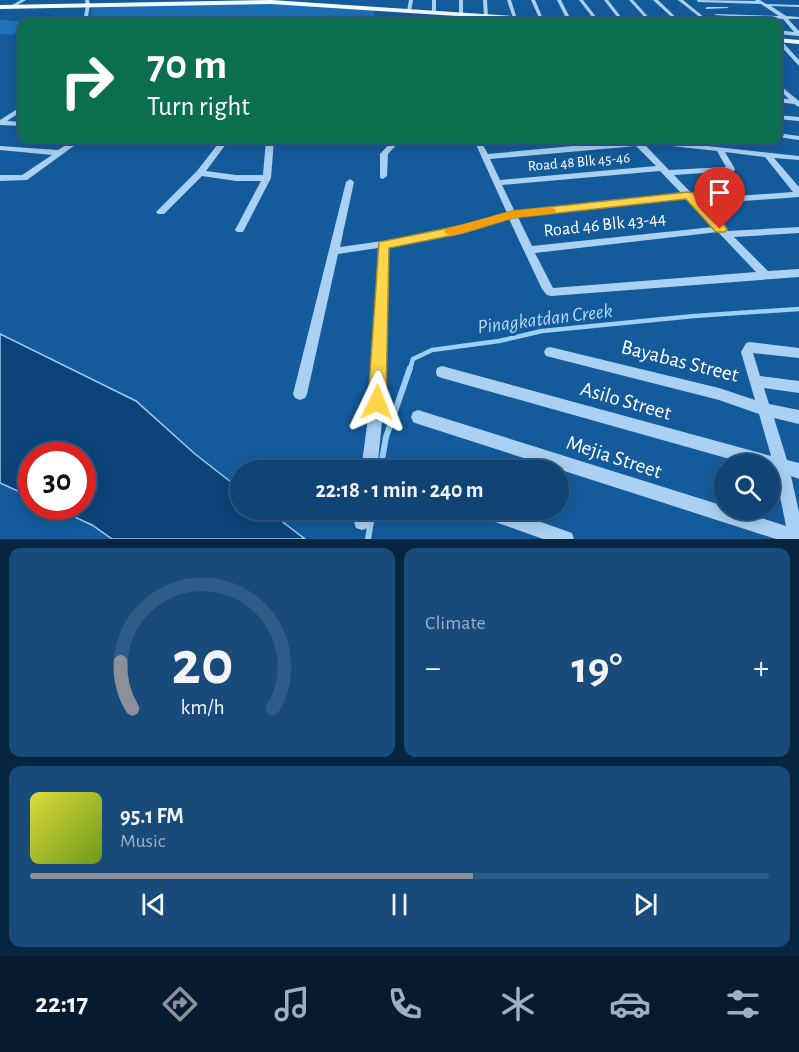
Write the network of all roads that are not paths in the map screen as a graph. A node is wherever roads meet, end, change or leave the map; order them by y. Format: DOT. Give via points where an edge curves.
graph roads {
  1 [pos="24,0"];
  2 [pos="256,0"];
  3 [pos="411,0"];
  4 [pos="434,0"];
  5 [pos="461,0"];
  6 [pos="485,0"];
  7 [pos="509,0"];
  8 [pos="533,0"];
  9 [pos="559,0"];
  10 [pos="581,0"];
  11 [pos="606,0"];
  12 [pos="631,0"];
  13 [pos="655,0"];
  14 [pos="680,0"];
  15 [pos="774,0"];
  16 [pos="269,1"];
  17 [pos="301,1"];
  18 [pos="698,1"];
  19 [pos="799,1"];
  20 [pos="86,2"];
  21 [pos="329,2"];
  22 [pos="761,3"];
  23 [pos="12,6"];
  24 [pos="799,6"];
  25 [pos="0,7"];
  26 [pos="707,8"];
  27 [pos="772,10"];
  28 [pos="434,13"];
  29 [pos="416,15"];
  30 [pos="461,15"];
  31 [pos="716,15"];
  32 [pos="486,16"];
  33 [pos="783,16"];
  34 [pos="86,18"];
  35 [pos="502,18"];
  36 [pos="518,18"];
  37 [pos="541,18"];
  38 [pos="570,18"];
  39 [pos="595,18"];
  40 [pos="620,18"];
  41 [pos="647,18"];
  42 [pos="675,18"];
  43 [pos="703,18"];
  44 [pos="799,18"];
  45 [pos="796,29"];
  46 [pos="782,40"];
  47 [pos="799,42"];
  48 [pos="782,45"];
  49 [pos="799,64"];
  50 [pos="782,90"];
  51 [pos="782,101"];
  52 [pos="797,103"];
  53 [pos="18,111"];
  54 [pos="782,117"];
  55 [pos="799,119"];
  56 [pos="0,123"];
  57 [pos="18,124"];
  58 [pos="782,136"];
  59 [pos="799,138"];
  60 [pos="72,144"];
  61 [pos="222,144"];
  62 [pos="270,144"];
  63 [pos="393,144"];
  64 [pos="479,144"];
  65 [pos="608,144"];
  66 [pos="640,144"];
  67 [pos="688,144"];
  68 [pos="0,147"];
  69 [pos="720,150"];
  70 [pos="60,153"];
  71 [pos="768,155"];
  72 [pos="485,157"];
  73 [pos="799,158"];
  74 [pos="665,170"];
  75 [pos="200,173"];
  76 [pos="383,176"];
  77 [pos="0,178"];
  78 [pos="267,178"];
  79 [pos="350,182"];
  80 [pos="497,183"];
  81 [pos="799,194"];
  82 [pos="692,199"];
  83 [pos="161,212"];
  84 [pos="512,215"];
  85 [pos="240,230"];
  86 [pos="799,230"];
  87 [pos="723,231"];
  88 [pos="383,245"];
  89 [pos="529,250"];
  90 [pos="333,251"];
  91 [pos="799,273"];
  92 [pos="764,274"];
  93 [pos="549,352"];
  94 [pos="799,353"];
  95 [pos="442,372"];
  96 [pos="757,381"];
  97 [pos="799,387"];
  98 [pos="300,394"];
  99 [pos="765,410"];
  100 [pos="418,417"];
  101 [pos="799,417"];
  102 [pos="370,460"];
  103 [pos="781,466"];
  104 [pos="799,471"];
  105 [pos="512,520"];
  106 [pos="798,538"];
  107 [pos="566,539"];
  1 -- 23 [label="street"];
  2 -- 16 [label="street"];
  3 -- 29 [label="street"];
  4 -- 28 [label="street"];
  5 -- 30 [label="street"];
  6 -- 32 [label="street"];
  7 -- 36 [label="street"];
  8 -- 37 [label="street"];
  9 -- 38 [label="street"];
  10 -- 39 [label="street"];
  11 -- 40 [label="street"];
  12 -- 41 [label="street"];
  13 -- 42 [label="street"];
  14 -- 43 [label="street"];
  15 -- 19 [label="street"];
  16 -- 17 [label="main road"];
  16 -- 20 [label="main road"];
  17 -- 21 [label="main road"];
  18 -- 22 [label="street"];
  20 -- 23 [label="main road"];
  20 -- 34 [label="street"];
  21 -- 29 [label="main road"];
  22 -- 24 [label="street"];
  22 -- 27 [label="street"];
  23 -- 25 [label="main road"];
  26 -- 27 [label="street"];
  27 -- 33 [label="street"];
  28 -- 29 [label="main road"];
  28 -- 30 [label="main road"];
  30 -- 32 [label="main road"];
  31 -- 33 [label="street"];
  32 -- 35 [label="main road"];
  33 -- 44 [label="street"];
  33 -- 45 [label="street"];
  46 -- 47 [label="main road"];
  48 -- 49 [label="street"];
  50 -- 52 [label="street"];
  51 -- 52 [label="street"];
  53 -- 56 [label="street"];
  54 -- 55 [label="street"];
  56 -- 57 [label="street"];
  58 -- 59 [label="street"];
  60 -- 70 [label="street"];
  61 -- 75 [label="street"];
  62 -- 78 [label="street"];
  63 -- 76 [label="street" via="384,154"];
  64 -- 72 [label="street"];
  65 -- 72 [label="street"];
  66 -- 74 [label="street"];
  67 -- 69 [label="street"];
  68 -- 70 [label="street"];
  69 -- 71 [label="street"];
  69 -- 74 [label="street, Road 48 Blk 45-46" via="731,169"];
  70 -- 77 [label="street" via="24,178"];
  71 -- 73 [label="street"];
  71 -- 81 [label="street"];
  72 -- 80 [label="street"];
  74 -- 80 [label="street, Road 48 Blk 45-46"];
  74 -- 82 [label="street"];
  75 -- 78 [label="street"];
  75 -- 83 [label="street"];
  78 -- 85 [label="street"];
  79 -- 90 [label="street"];
  80 -- 84 [label="street"];
  81 -- 82 [label="street"];
  82 -- 84 [label="street"];
  82 -- 87 [label="street"];
  84 -- 88 [label="street"];
  84 -- 89 [label="street"];
  86 -- 87 [label="street, Road 46 Blk 43-44"];
  87 -- 89 [label="street, Road 46 Blk 43-44"];
  87 -- 92 [label="street"];
  88 -- 90 [label="street"];
  88 -- 102 [label="street" via="377,402"];
  89 -- 92 [label="street" via="547,289 555,294"];
  90 -- 98 [label="street"];
  91 -- 92 [label="street"];
  93 -- 99 [label="street, Bayabas Street" via="719,394"];
  94 -- 96 [label="street" via="750,347 747,352"];
  95 -- 103 [label="street, Asilo Street"];
  96 -- 97 [label="street"];
  96 -- 99 [label="street"];
  99 -- 101 [label="street, Bayabas Street"];
  99 -- 103 [label="street"];
  100 -- 106 [label="street, Mejia Street"];
  103 -- 104 [label="street, Asilo Street"];
  103 -- 106 [label="street"];
  105 -- 107 [label="street"];
}
